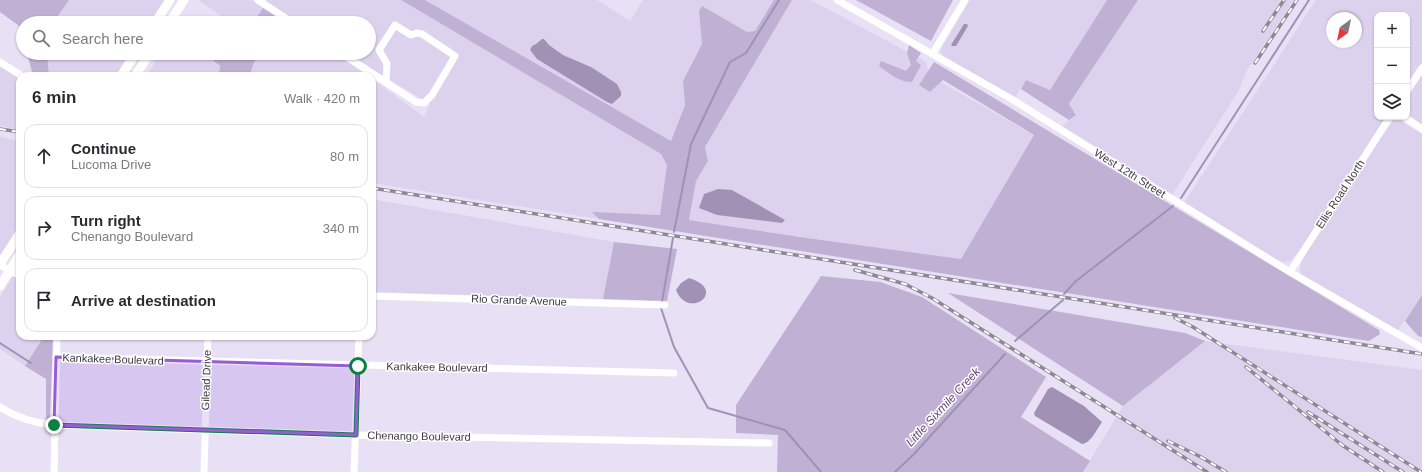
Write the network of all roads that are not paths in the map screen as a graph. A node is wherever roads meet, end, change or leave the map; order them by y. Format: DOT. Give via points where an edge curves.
graph roads {
  1 [pos="170,0"];
  2 [pos="184,0"];
  3 [pos="258,0"];
  4 [pos="837,0"];
  5 [pos="965,0"];
  6 [pos="160,16"];
  7 [pos="174,16"];
  8 [pos="282,16"];
  9 [pos="933,53"];
  10 [pos="131,60"];
  11 [pos="145,60"];
  12 [pos="352,60"];
  13 [pos="0,62"];
  14 [pos="1422,68"];
  15 [pos="16,72"];
  16 [pos="124,72"];
  17 [pos="138,72"];
  18 [pos="370,72"];
  19 [pos="376,76"];
  20 [pos="386,82"];
  21 [pos="1410,86"];
  22 [pos="1388,120"];
  23 [pos="1408,120"];
  24 [pos="1422,129"];
  25 [pos="16,239"];
  26 [pos="16,261"];
  27 [pos="0,264"];
  28 [pos="10,271"];
  29 [pos="1290,272"];
  30 [pos="16,274"];
  31 [pos="0,286"];
  32 [pos="376,296"];
  33 [pos="665,305"];
  34 [pos="57,340"];
  35 [pos="208,340"];
  36 [pos="359,340"];
  37 [pos="1422,348"];
  38 [pos="56,357"];
  39 [pos="206,361"];
  40 [pos="358,366"];
  41 [pos="674,373"];
  42 [pos="1,410"];
  43 [pos="54,425"];
  44 [pos="205,430"];
  45 [pos="356,435"];
  46 [pos="769,443"];
  47 [pos="54,472"];
  48 [pos="204,472"];
  49 [pos="354,472"];
  1 -- 6 [label="main road"];
  2 -- 7 [label="main road"];
  3 -- 8 [label="street"];
  4 -- 9 [label="street, West 12th Street"];
  5 -- 9 [label="street"];
  9 -- 29 [label="street, West 12th Street"];
  10 -- 16 [label="main road"];
  11 -- 17 [label="main road"];
  12 -- 18 [label="street"];
  13 -- 15 [label="street"];
  14 -- 21 [label="street"];
  19 -- 20 [label="street"];
  20 -- 20 [label="street" via="416,102 424,103 432,95 455,56 422,34 411,35 395,25 379,50 387,64"];
  22 -- 29 [label="street, Ellis Road North"];
  23 -- 24 [label="street"];
  25 -- 27 [label="main road"];
  26 -- 28 [label="main road"];
  27 -- 28 [label="street"];
  28 -- 30 [label="street"];
  28 -- 31 [label="main road"];
  29 -- 37 [label="street, West 12th Street"];
  32 -- 33 [label="street, Rio Grande Avenue"];
  34 -- 38 [label="street"];
  35 -- 39 [label="street, Gilead Drive"];
  36 -- 40 [label="street"];
  38 -- 39 [label="street, Kankakee Boulevard"];
  38 -- 43 [label="street"];
  39 -- 40 [label="street, Kankakee Boulevard"];
  39 -- 44 [label="street, Gilead Drive"];
  40 -- 41 [label="street, Kankakee Boulevard"];
  40 -- 45 [label="street"];
  42 -- 43 [label="street, Chenango Boulevard" via="31,422"];
  43 -- 44 [label="street, Chenango Boulevard"];
  43 -- 47 [label="street"];
  44 -- 45 [label="street, Chenango Boulevard"];
  44 -- 48 [label="street, Gilead Drive"];
  45 -- 46 [label="street, Chenango Boulevard"];
  45 -- 49 [label="street"];
}
